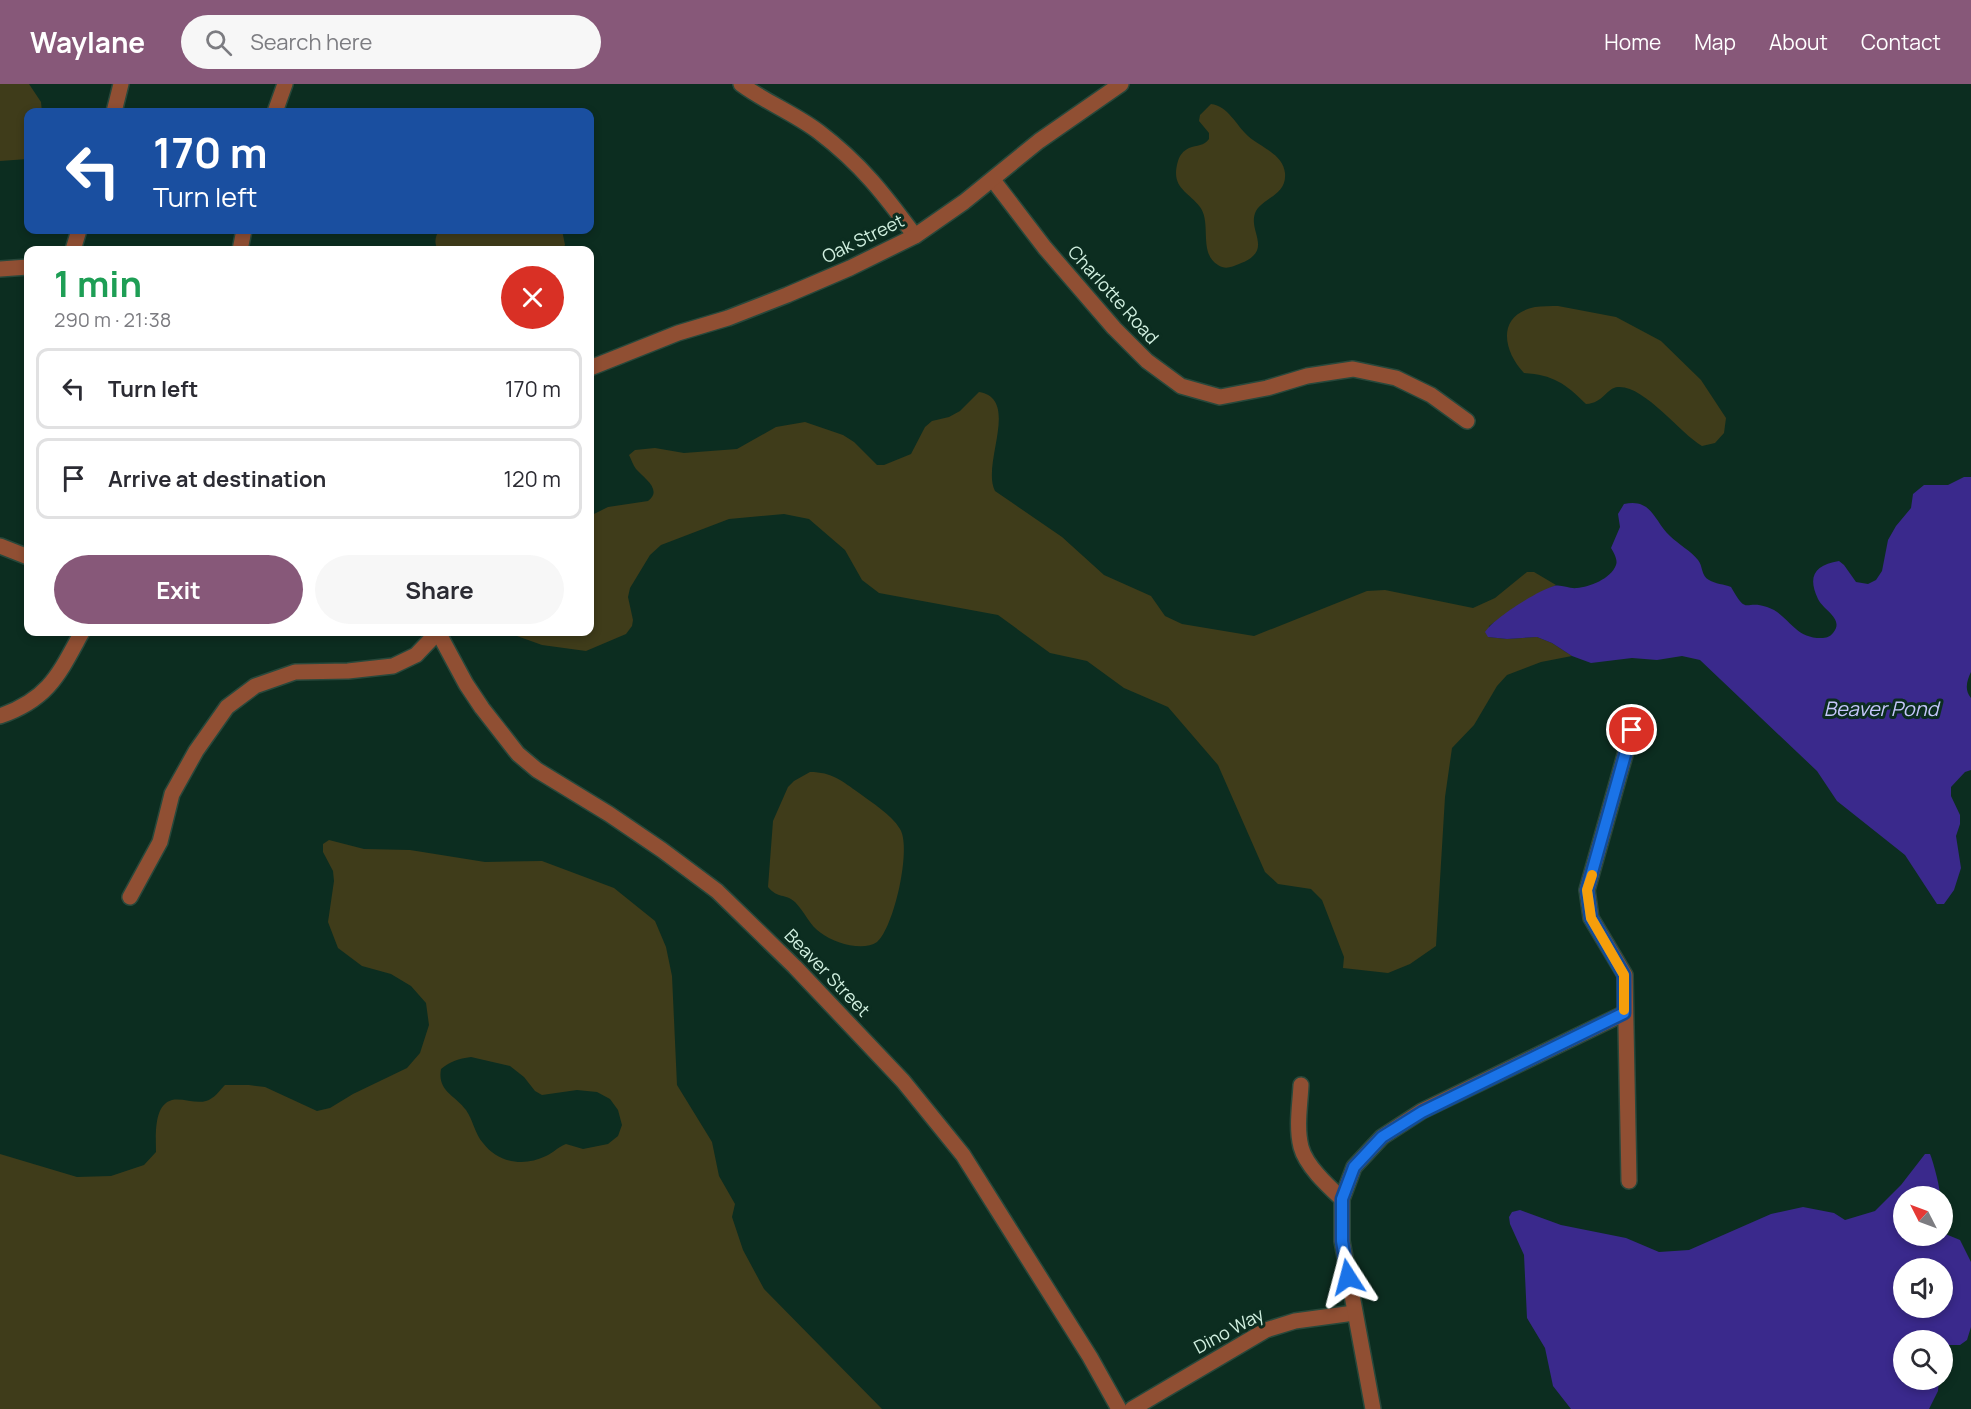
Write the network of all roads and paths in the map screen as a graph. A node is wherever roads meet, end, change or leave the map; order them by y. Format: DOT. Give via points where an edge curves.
graph roads {
  1 [pos="121,84"];
  2 [pos="285,84"];
  3 [pos="741,84"];
  4 [pos="1121,84"];
  5 [pos="115,108"];
  6 [pos="276,108"];
  7 [pos="993,180"];
  8 [pos="915,236"];
  9 [pos="24,267"];
  10 [pos="0,269"];
  11 [pos="594,366"];
  12 [pos="1467,421"];
  13 [pos="0,546"];
  14 [pos="24,555"];
  15 [pos="80,636"];
  16 [pos="434,636"];
  17 [pos="440,636"];
  18 [pos="0,716"];
  19 [pos="1632,730"];
  20 [pos="130,897"];
  21 [pos="1624,1013"];
  22 [pos="1301,1085"];
  23 [pos="1629,1181"];
  24 [pos="1342,1199"];
  25 [pos="1354,1312"];
  26 [pos="1119,1409"];
  27 [pos="1132,1409"];
  28 [pos="1373,1409"];
  1 -- 5 [label="street"];
  2 -- 6 [label="street"];
  3 -- 8 [label="street" via="818,131 859,165"];
  4 -- 7 [label="street, Oak Street"];
  7 -- 8 [label="street, Oak Street"];
  7 -- 12 [label="street, Charlotte Road" via="1052,257 1114,328 1147,361 1181,386 1220,397 1353,369 1396,378 1431,395"];
  8 -- 11 [label="street, Oak Street" via="787,296"];
  9 -- 10 [label="street"];
  13 -- 14 [label="street"];
  15 -- 18 [label="street" via="56,679 36,699"];
  16 -- 20 [label="street" via="416,655 393,666 295,672 255,686 227,707 172,794 160,842"];
  17 -- 26 [label="street, Beaver Street" via="482,708 519,754 717,891 903,1081 967,1161"];
  19 -- 21 [label="street" via="1587,890 1591,918 1624,975"];
  21 -- 23 [label="street"];
  21 -- 24 [label="street" via="1422,1112 1382,1137 1354,1167"];
  22 -- 24 [label="street" via="1301,1149 1319,1177"];
  24 -- 25 [label="street" via="1342,1241"];
  25 -- 27 [label="street, Dino Way" via="1295,1321 1266,1330"];
  25 -- 28 [label="street"];
}
